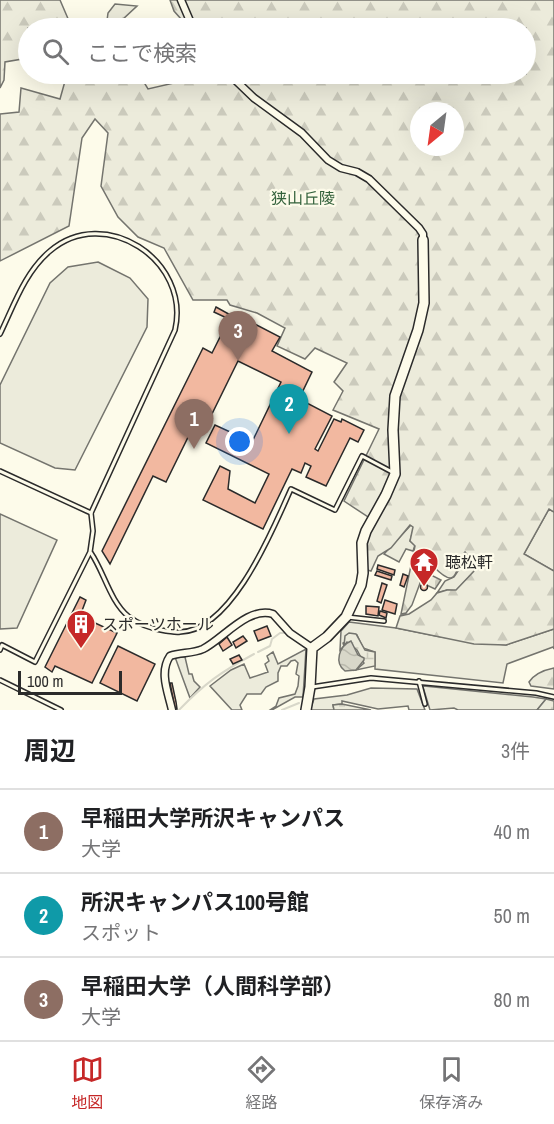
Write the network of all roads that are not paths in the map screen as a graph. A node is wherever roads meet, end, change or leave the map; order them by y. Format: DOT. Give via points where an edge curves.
graph roads {
  1 [pos="181,0"];
  2 [pos="189,18"];
  3 [pos="240,84"];
  4 [pos="423,240"];
  5 [pos="0,334"];
  6 [pos="0,471"];
  7 [pos="395,474"];
  8 [pos="91,513"];
  9 [pos="90,552"];
  10 [pos="346,617"];
  11 [pos="384,621"];
  12 [pos="312,648"];
  13 [pos="0,650"];
  14 [pos="0,680"];
  15 [pos="419,681"];
  16 [pos="310,687"];
  17 [pos="554,697"];
  18 [pos="425,704"];
  19 [pos="61,710"];
  20 [pos="172,710"];
  21 [pos="306,710"];
  1 -- 2 [label="street"];
  3 -- 4 [label="street" via="328,159 369,179 419,228"];
  4 -- 7 [label="street" via="424,303 394,396"];
  5 -- 8 [label="lane" via="38,263 51,250 76,237 121,238 149,254 170,278 177,300 175,330"];
  6 -- 8 [label="lane"];
  7 -- 9 [label="lane" via="362,456 335,510 291,489 247,578 214,616 189,631 151,628 127,615"];
  7 -- 10 [label="street" via="366,531 361,585"];
  8 -- 9 [label="lane"];
  9 -- 13 [label="lane" via="35,662 2,645"];
  10 -- 11 [label="lane"];
  10 -- 12 [label="street"];
  12 -- 16 [label="street"];
  12 -- 20 [label="street" via="290,633 273,614 258,612 201,650 170,656 164,671"];
  14 -- 19 [label="lane"];
  15 -- 16 [label="lane" via="371,678"];
  15 -- 17 [label="lane"];
  15 -- 18 [label="lane"];
  16 -- 21 [label="street"];
}
